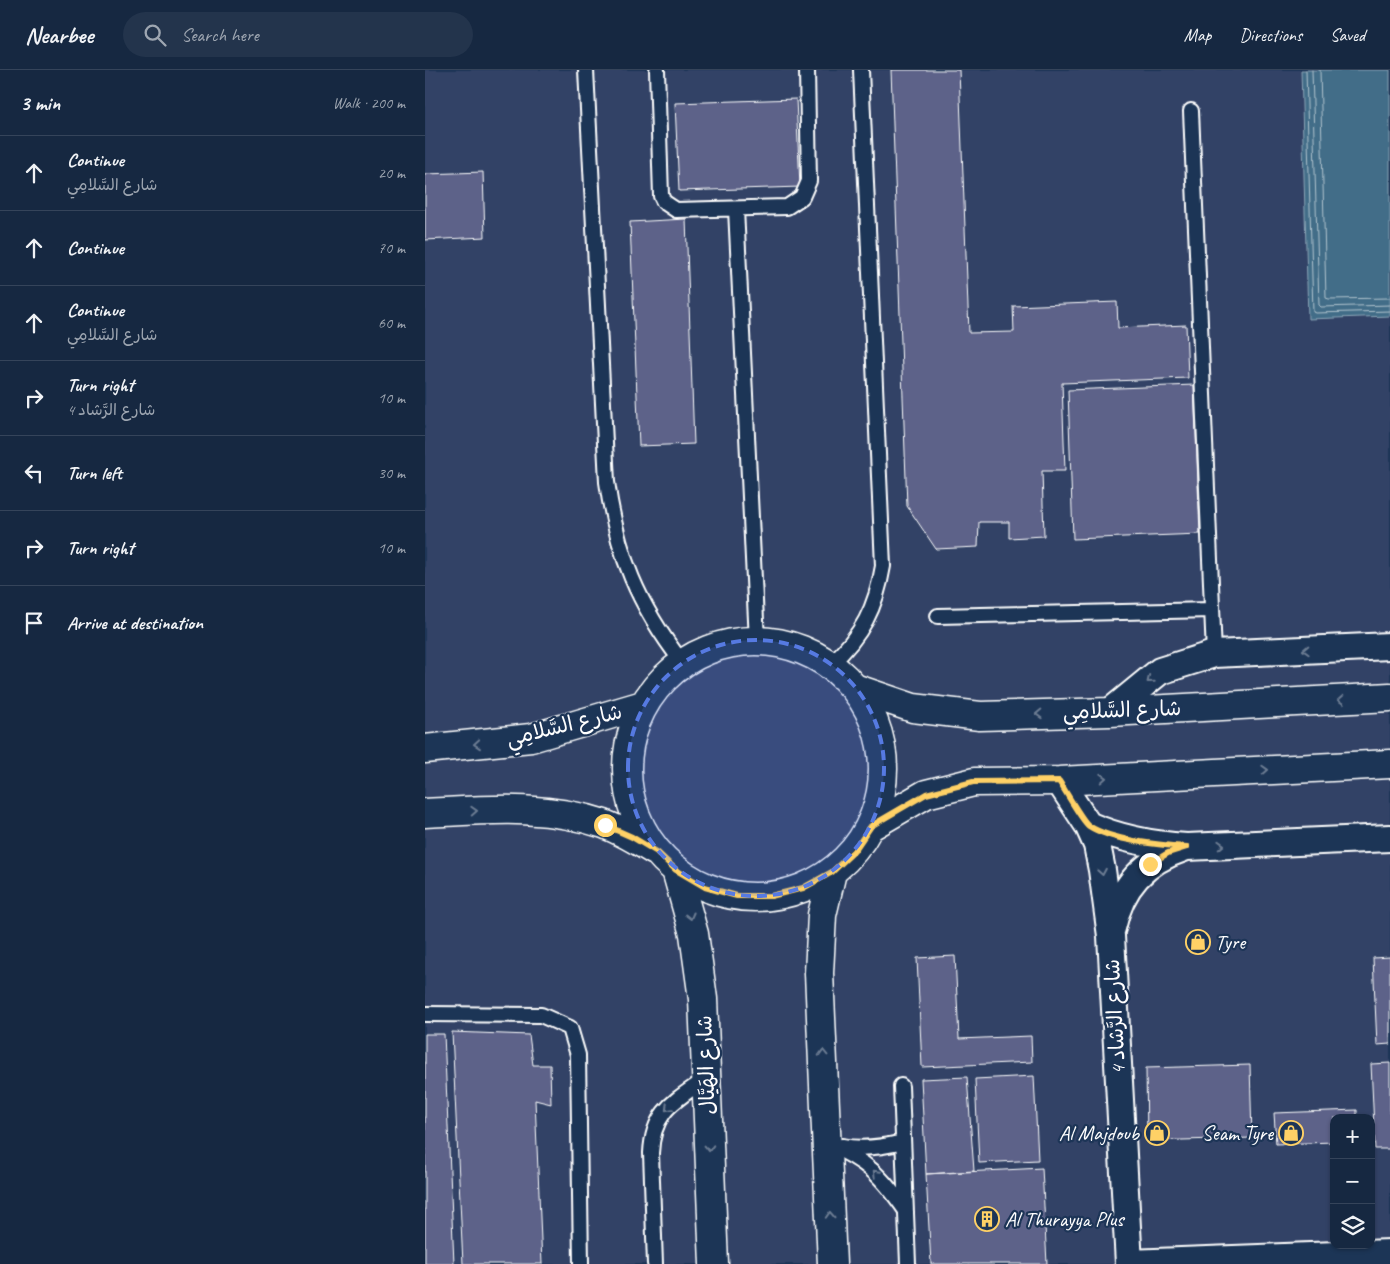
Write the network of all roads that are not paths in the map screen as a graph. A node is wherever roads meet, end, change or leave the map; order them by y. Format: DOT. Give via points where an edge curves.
graph roads {
  1 [pos="586,70"];
  2 [pos="657,70"];
  3 [pos="807,70"];
  4 [pos="861,70"];
  5 [pos="1191,111"];
  6 [pos="736,209"];
  7 [pos="1212,610"];
  8 [pos="938,616"];
  9 [pos="757,641"];
  10 [pos="1390,646"];
  11 [pos="1213,654"];
  12 [pos="682,662"];
  13 [pos="831,664"];
  14 [pos="857,689"];
  15 [pos="1390,698"];
  16 [pos="643,705"];
  17 [pos="1110,712"];
  18 [pos="425,749"];
  19 [pos="1390,764"];
  20 [pos="1059,781"];
  21 [pos="425,813"];
  22 [pos="1087,825"];
  23 [pos="871,826"];
  24 [pos="1390,838"];
  25 [pos="1187,847"];
  26 [pos="667,861"];
  27 [pos="832,872"];
  28 [pos="1111,936"];
  29 [pos="425,1014"];
  30 [pos="707,1078"];
  31 [pos="901,1086"];
  32 [pos="903,1142"];
  33 [pos="827,1143"];
  34 [pos="906,1211"];
  35 [pos="1390,1253"];
  36 [pos="581,1264"];
  37 [pos="655,1264"];
  38 [pos="714,1264"];
  39 [pos="832,1264"];
  40 [pos="908,1264"];
  41 [pos="1129,1264"];
  1 -- 12 [label="lane" via="611,515 620,548 646,609"];
  2 -- 6 [label="lane" via="661,196 664,202 676,210"];
  3 -- 6 [label="lane" via="807,190 787,206"];
  4 -- 13 [label="lane" via="883,566 875,603 867,620"];
  5 -- 7 [label="lane"];
  6 -- 9 [label="lane"];
  7 -- 8 [label="lane"];
  7 -- 11 [label="lane"];
  9 -- 12 [label="street" via="710,648"];
  9 -- 13 [label="street" via="772,641 803,649"];
  10 -- 11 [label="street, one-way"];
  11 -- 17 [label="street, one-way" via="1160,671"];
  12 -- 16 [label="street"];
  13 -- 14 [label="street"];
  17 -- 14 [label="street, شارع السَّلامِي, one-way" via="980,716 913,708"];
  14 -- 23 [label="street" via="875,720 884,756 883,792"];
  15 -- 17 [label="street, شارع السَّلامِي, one-way"];
  16 -- 18 [label="street, شارع السَّلامِي, one-way" via="531,738"];
  16 -- 26 [label="street" via="631,735 626,768 630,800 642,830"];
  20 -- 19 [label="street, one-way"];
  20 -- 22 [label="street, شارع الرَّشاد 4"];
  20 -- 23 [label="street" via="973,782 926,794"];
  21 -- 26 [label="street, one-way" via="521,809 577,816 632,837"];
  22 -- 25 [label="street" via="1110,835 1157,845"];
  22 -- 28 [label="street, شارع الرَّشاد 4, one-way" via="1097,845"];
  23 -- 27 [label="street" via="854,851"];
  25 -- 24 [label="street, one-way"];
  25 -- 28 [label="street" via="1168,853 1135,878 1115,913"];
  26 -- 27 [label="street" via="705,887 737,896 771,896 803,888"];
  26 -- 30 [label="street, شارع الهَيَّال, one-way" via="686,901 700,966"];
  33 -- 27 [label="street, one-way" via="819,973 822,915"];
  28 -- 41 [label="street, شارع الرَّشاد 4"];
  29 -- 36 [label="lane" via="541,1015 570,1028 578,1055"];
  30 -- 37 [label="lane, one-way" via="669,1105 653,1133"];
  30 -- 38 [label="street, شارع الهَيَّال, one-way"];
  31 -- 32 [label="lane"];
  32 -- 33 [label="lane" via="865,1148"];
  32 -- 34 [label="lane"];
  34 -- 33 [label="lane, one-way" via="872,1169"];
  39 -- 33 [label="street, one-way"];
  34 -- 40 [label="lane"];
  35 -- 41 [label="street"];
}
